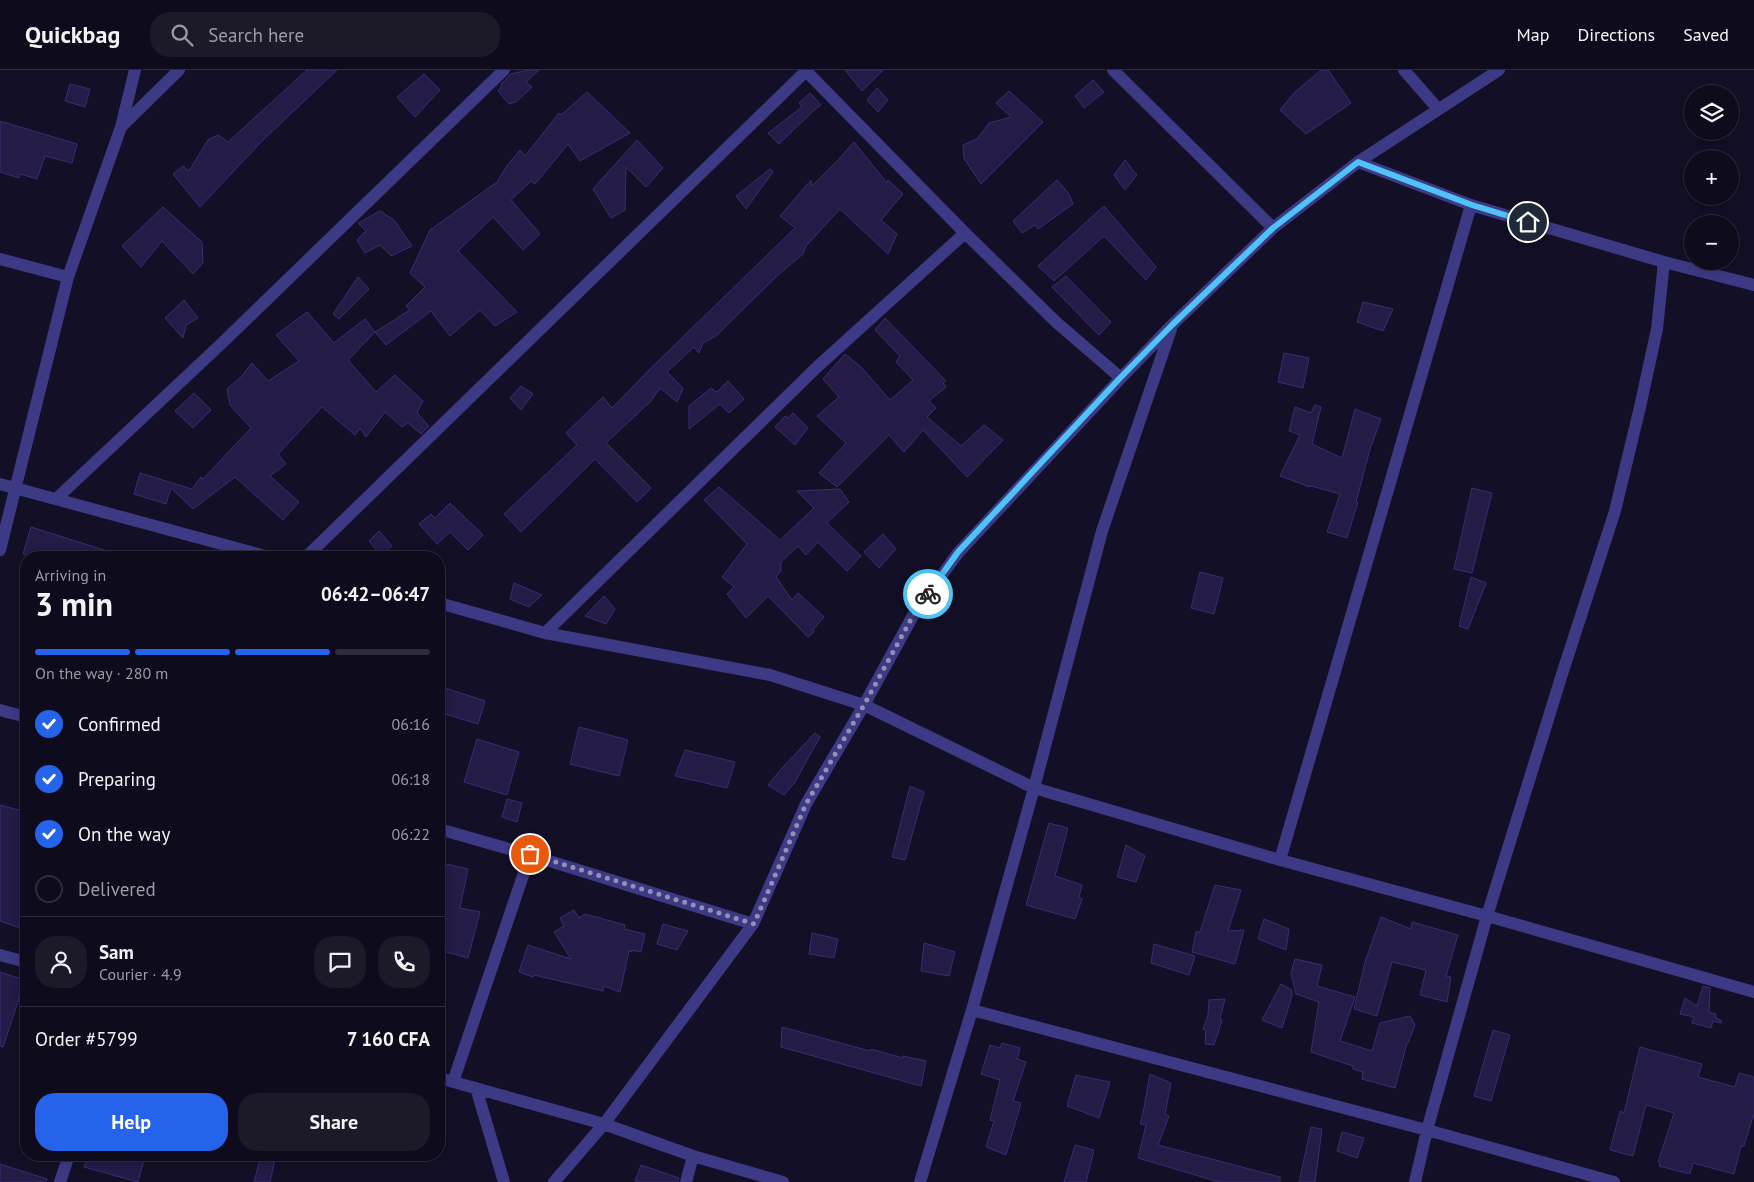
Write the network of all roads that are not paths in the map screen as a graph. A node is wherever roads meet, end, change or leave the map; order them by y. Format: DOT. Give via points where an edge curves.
graph roads {
  1 [pos="135,70"];
  2 [pos="179,70"];
  3 [pos="504,70"];
  4 [pos="1113,70"];
  5 [pos="1404,70"];
  6 [pos="1499,70"];
  7 [pos="806,71"];
  8 [pos="1438,109"];
  9 [pos="121,127"];
  10 [pos="1358,162"];
  11 [pos="1472,205"];
  12 [pos="1273,228"];
  13 [pos="965,233"];
  14 [pos="0,259"];
  15 [pos="1664,262"];
  16 [pos="68,278"];
  17 [pos="1754,285"];
  18 [pos="1172,325"];
  19 [pos="1120,378"];
  20 [pos="0,484"];
  21 [pos="16,488"];
  22 [pos="56,499"];
  23 [pos="0,550"];
  24 [pos="247,551"];
  25 [pos="313,551"];
  26 [pos="445,605"];
  27 [pos="544,633"];
  28 [pos="864,705"];
  29 [pos="0,710"];
  30 [pos="20,715"];
  31 [pos="1034,788"];
  32 [pos="445,832"];
  33 [pos="530,854"];
  34 [pos="1280,860"];
  35 [pos="1487,916"];
  36 [pos="754,924"];
  37 [pos="0,955"];
  38 [pos="20,960"];
  39 [pos="1754,992"];
  40 [pos="972,1010"];
  41 [pos="445,1080"];
  42 [pos="453,1082"];
  43 [pos="476,1088"];
  44 [pos="604,1124"];
  45 [pos="1427,1130"];
  46 [pos="693,1156"];
  47 [pos="66,1161"];
  48 [pos="60,1182"];
  49 [pos="504,1182"];
  50 [pos="554,1182"];
  51 [pos="686,1182"];
  52 [pos="783,1182"];
  53 [pos="920,1182"];
  54 [pos="1415,1182"];
  55 [pos="1614,1182"];
  1 -- 9 [label="street"];
  2 -- 9 [label="street"];
  3 -- 22 [label="street"];
  4 -- 12 [label="street"];
  5 -- 8 [label="street"];
  6 -- 8 [label="street"];
  7 -- 13 [label="street"];
  7 -- 25 [label="street"];
  8 -- 10 [label="street"];
  9 -- 16 [label="street"];
  10 -- 11 [label="street"];
  10 -- 12 [label="street"];
  11 -- 15 [label="street"];
  11 -- 34 [label="street"];
  12 -- 18 [label="street"];
  13 -- 19 [label="street" via="1056,322"];
  13 -- 27 [label="street" via="816,368"];
  14 -- 16 [label="street"];
  15 -- 17 [label="street"];
  15 -- 35 [label="street" via="1657,329 1615,511"];
  16 -- 21 [label="street"];
  18 -- 19 [label="street"];
  18 -- 31 [label="street" via="1102,531"];
  19 -- 28 [label="street" via="958,552 915,612"];
  20 -- 21 [label="street"];
  21 -- 22 [label="street"];
  21 -- 23 [label="street"];
  22 -- 24 [label="street"];
  26 -- 27 [label="street"];
  27 -- 28 [label="street" via="770,675"];
  28 -- 31 [label="street"];
  28 -- 36 [label="street" via="806,804"];
  29 -- 30 [label="street"];
  31 -- 34 [label="street"];
  31 -- 40 [label="street"];
  32 -- 33 [label="street"];
  33 -- 36 [label="street"];
  33 -- 42 [label="street"];
  34 -- 35 [label="street"];
  35 -- 39 [label="street"];
  35 -- 45 [label="street"];
  36 -- 44 [label="street"];
  37 -- 38 [label="street"];
  40 -- 45 [label="street"];
  40 -- 53 [label="street"];
  41 -- 42 [label="street"];
  42 -- 43 [label="street"];
  43 -- 44 [label="street"];
  43 -- 49 [label="street"];
  44 -- 46 [label="street"];
  44 -- 50 [label="street"];
  45 -- 54 [label="street"];
  45 -- 55 [label="street"];
  46 -- 51 [label="street"];
  46 -- 52 [label="street"];
  47 -- 48 [label="street"];
}
